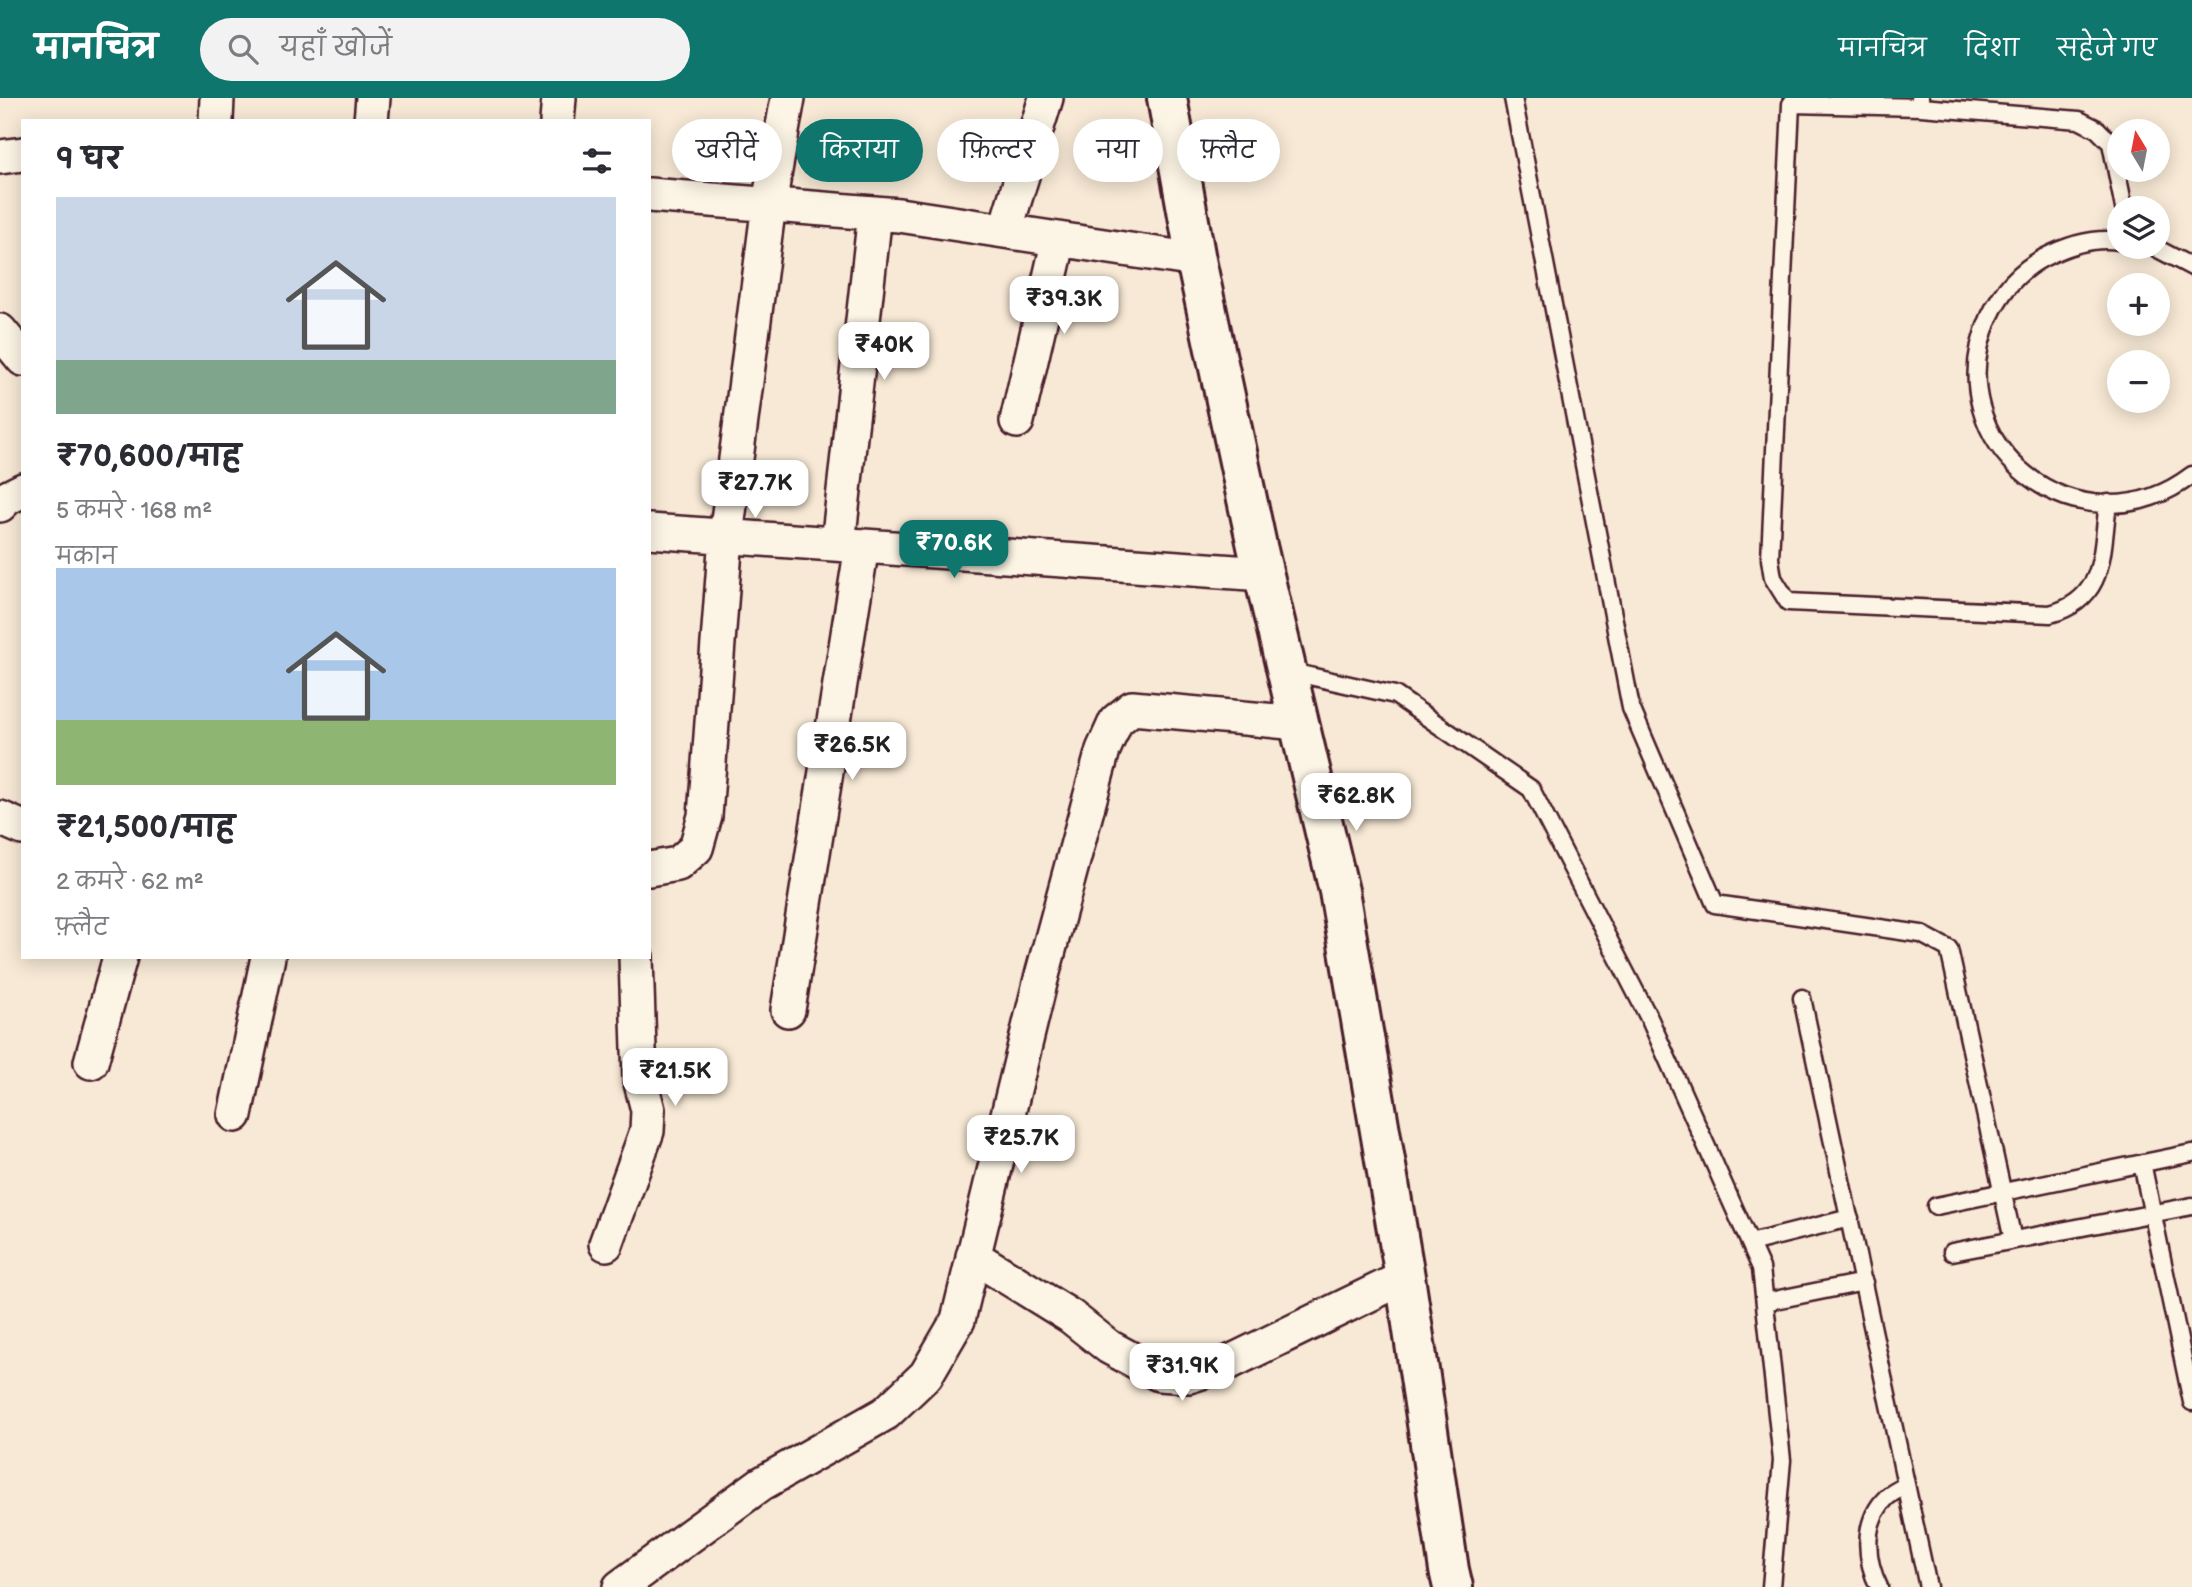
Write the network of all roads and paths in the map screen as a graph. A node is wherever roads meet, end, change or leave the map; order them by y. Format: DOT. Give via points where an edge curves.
graph roads {
  1 [pos="217,98"];
  2 [pos="373,98"];
  3 [pos="559,98"];
  4 [pos="789,98"];
  5 [pos="1046,98"];
  6 [pos="1167,98"];
  7 [pos="1513,98"];
  8 [pos="1794,101"];
  9 [pos="1920,102"];
  10 [pos="216,119"];
  11 [pos="371,119"];
  12 [pos="557,119"];
  13 [pos="21,154"];
  14 [pos="0,157"];
  15 [pos="651,195"];
  16 [pos="2122,196"];
  17 [pos="769,204"];
  18 [pos="875,213"];
  19 [pos="1005,231"];
  20 [pos="1059,239"];
  21 [pos="2107,239"];
  22 [pos="2170,255"];
  23 [pos="1196,260"];
  24 [pos="2192,267"];
  25 [pos="0,331"];
  26 [pos="21,357"];
  27 [pos="1017,421"];
  28 [pos="2192,475"];
  29 [pos="21,491"];
  30 [pos="2108,503"];
  31 [pos="0,505"];
  32 [pos="651,531"];
  33 [pos="726,536"];
  34 [pos="850,545"];
  35 [pos="1264,574"];
  36 [pos="1287,671"];
  37 [pos="1299,723"];
  38 [pos="0,818"];
  39 [pos="21,827"];
  40 [pos="651,869"];
  41 [pos="119,959"];
  42 [pos="268,959"];
  43 [pos="636,959"];
  44 [pos="1802,998"];
  45 [pos="788,1010"];
  46 [pos="91,1062"];
  47 [pos="235,1115"];
  48 [pos="2192,1153"];
  49 [pos="2142,1163"];
  50 [pos="2001,1193"];
  51 [pos="1936,1206"];
  52 [pos="2192,1206"];
  53 [pos="2152,1213"];
  54 [pos="1850,1219"];
  55 [pos="2013,1240"];
  56 [pos="1750,1243"];
  57 [pos="606,1244"];
  58 [pos="1952,1252"];
  59 [pos="973,1256"];
  60 [pos="1405,1277"];
  61 [pos="1864,1282"];
  62 [pos="1765,1301"];
  63 [pos="2192,1402"];
  64 [pos="1906,1485"];
  65 [pos="620,1587"];
  66 [pos="1453,1587"];
  67 [pos="1771,1587"];
  68 [pos="1879,1587"];
  69 [pos="1928,1587"];
  1 -- 10 [label="street"];
  2 -- 11 [label="street"];
  3 -- 12 [label="street"];
  4 -- 17 [label="street"];
  5 -- 19 [label="street"];
  6 -- 23 [label="street"];
  7 -- 50 [label="lane" via="1631,708 1715,904 1921,934 1948,949"];
  8 -- 9 [label="lane"];
  8 -- 30 [label="lane" via="1770,559 1773,578 1788,602 2050,614 2067,610 2085,596 2097,578"];
  9 -- 16 [label="lane" via="2079,120 2111,143"];
  13 -- 14 [label="street"];
  15 -- 17 [label="street"];
  17 -- 18 [label="street"];
  17 -- 33 [label="street"];
  18 -- 19 [label="street"];
  18 -- 34 [label="street"];
  19 -- 20 [label="street"];
  20 -- 23 [label="street"];
  20 -- 27 [label="street"];
  21 -- 30 [label="lane" via="2066,246 2028,266 1998,298 1980,338 1976,382 1986,424 2009,461 2044,488 2086,504"];
  22 -- 24 [label="lane"];
  23 -- 35 [label="street"];
  25 -- 26 [label="street"];
  28 -- 30 [label="lane" via="2172,490 2130,504"];
  29 -- 31 [label="street"];
  32 -- 33 [label="street"];
  33 -- 34 [label="street"];
  33 -- 40 [label="street" via="705,816 696,848 678,864"];
  34 -- 35 [label="street"];
  34 -- 45 [label="street"];
  35 -- 36 [label="street"];
  36 -- 37 [label="street"];
  36 -- 56 [label="lane" via="1395,695 1531,789 1650,1020"];
  37 -- 59 [label="street" via="1132,708 1116,721 1103,750 1040,983"];
  37 -- 60 [label="street" via="1339,891"];
  38 -- 39 [label="street"];
  41 -- 46 [label="street"];
  42 -- 47 [label="street"];
  43 -- 57 [label="street" via="640,1079 648,1111 647,1131"];
  44 -- 54 [label="lane"];
  48 -- 49 [label="lane"];
  49 -- 50 [label="lane"];
  49 -- 53 [label="lane"];
  50 -- 51 [label="lane"];
  50 -- 55 [label="lane"];
  52 -- 53 [label="lane"];
  53 -- 55 [label="lane"];
  53 -- 63 [label="lane"];
  54 -- 56 [label="lane"];
  54 -- 61 [label="lane"];
  55 -- 58 [label="lane"];
  56 -- 62 [label="lane" via="1761,1268"];
  59 -- 60 [label="street" via="1070,1316 1109,1347 1159,1374 1189,1376 1226,1364"];
  59 -- 65 [label="street" via="958,1320 926,1375 886,1413 761,1484"];
  60 -- 66 [label="street"];
  61 -- 62 [label="lane"];
  61 -- 64 [label="lane"];
  62 -- 67 [label="lane" via="1782,1460"];
  64 -- 68 [label="lane" via="1886,1498 1872,1520 1867,1549"];
  64 -- 69 [label="lane"];
}
